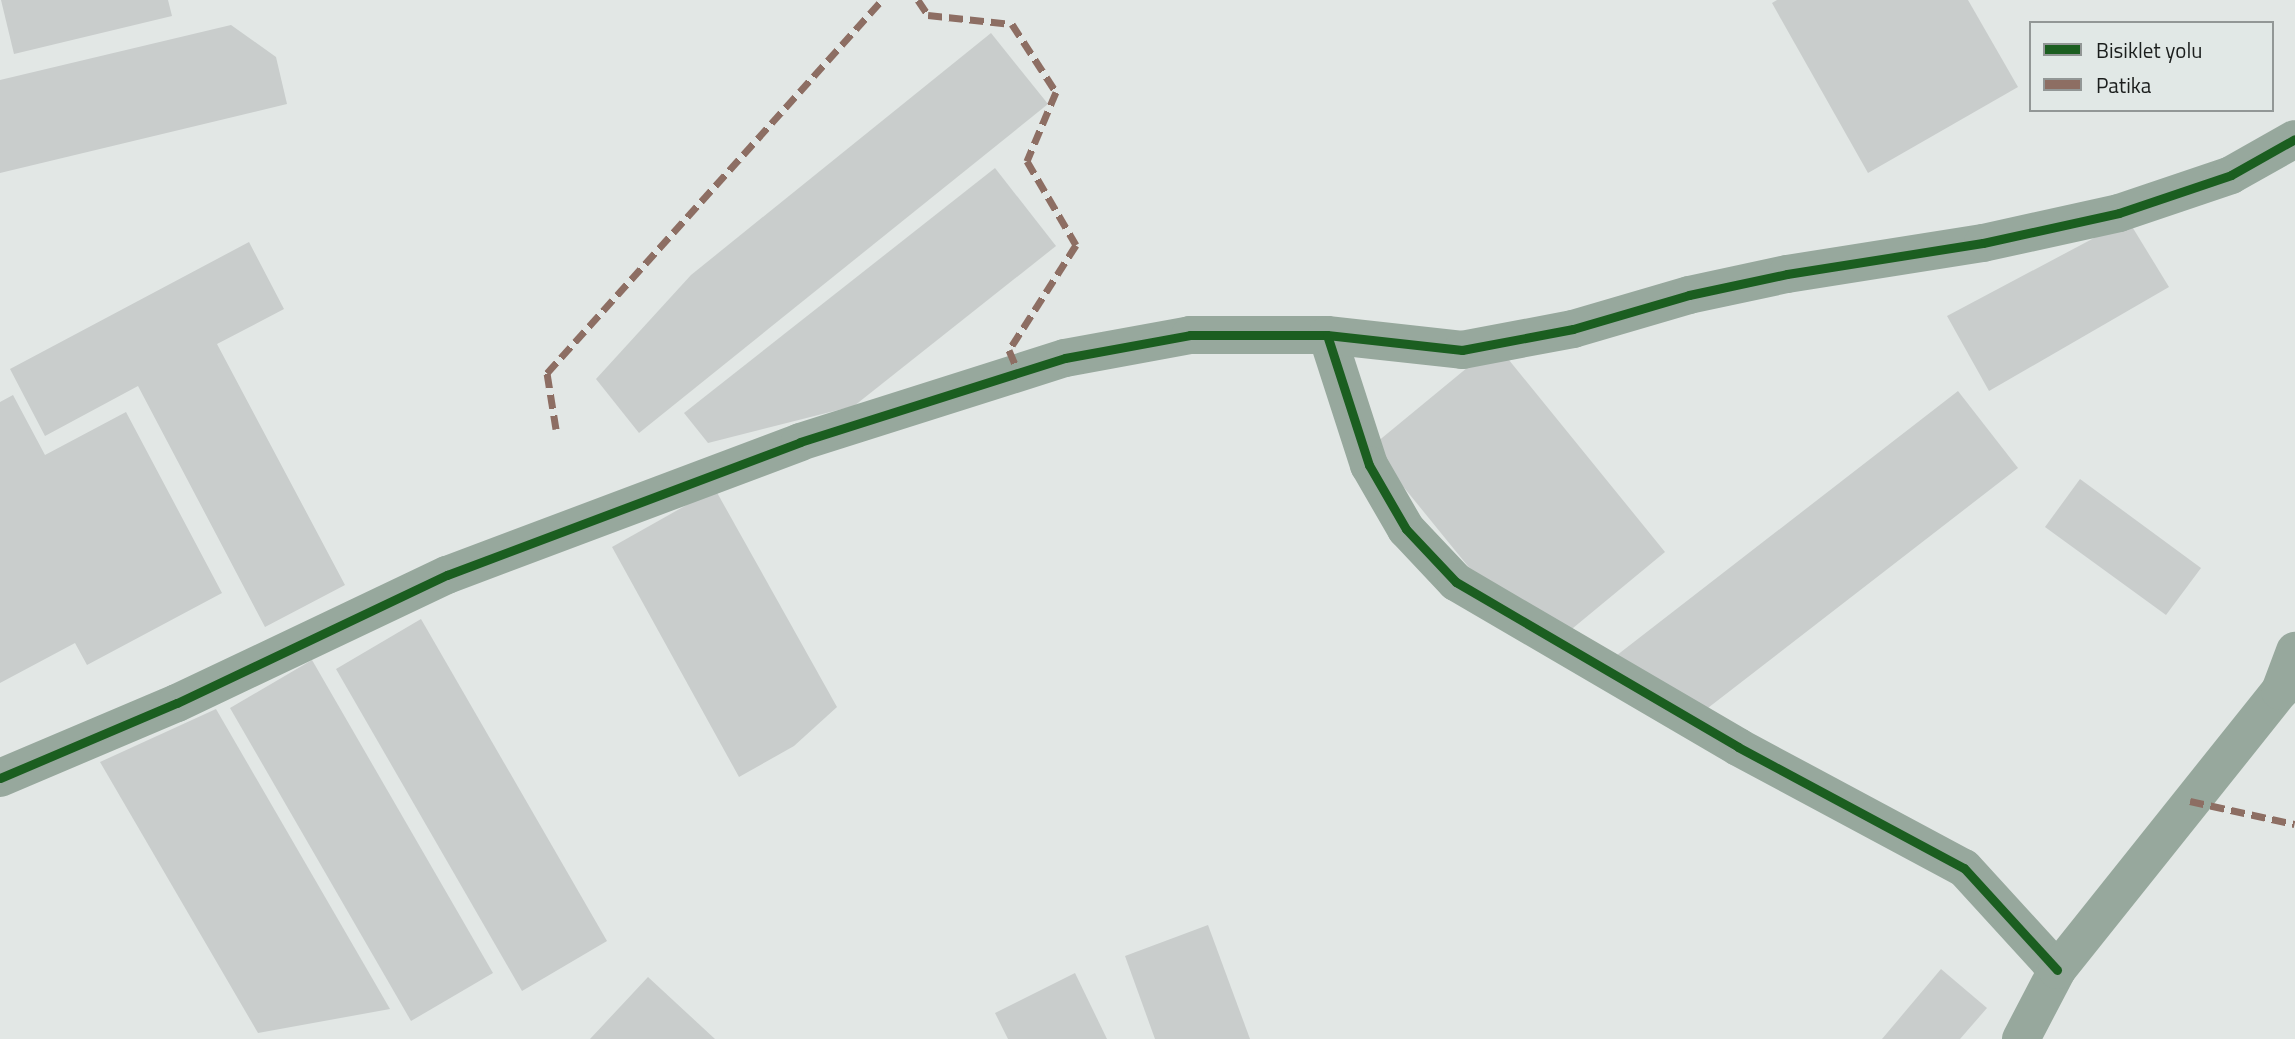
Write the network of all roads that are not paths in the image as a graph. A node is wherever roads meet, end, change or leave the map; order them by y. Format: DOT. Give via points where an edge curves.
graph roads {
  1 [pos="2295,139"];
  2 [pos="1327,335"];
  3 [pos="2295,651"];
  4 [pos="0,778"];
  5 [pos="2057,970"];
  6 [pos="2021,1039"];
  1 -- 2 [label="street" via="2231,175 2119,213 1983,243 1787,274 1689,295 1573,329 1462,350"];
  2 -- 4 [label="street" via="1190,335 1065,358 800,442 447,575 177,703"];
  2 -- 5 [label="street" via="1369,465 1406,528 1456,582 1738,747 1964,868"];
  3 -- 5 [label="street" via="2280,691"];
  5 -- 6 [label="street"];
}
